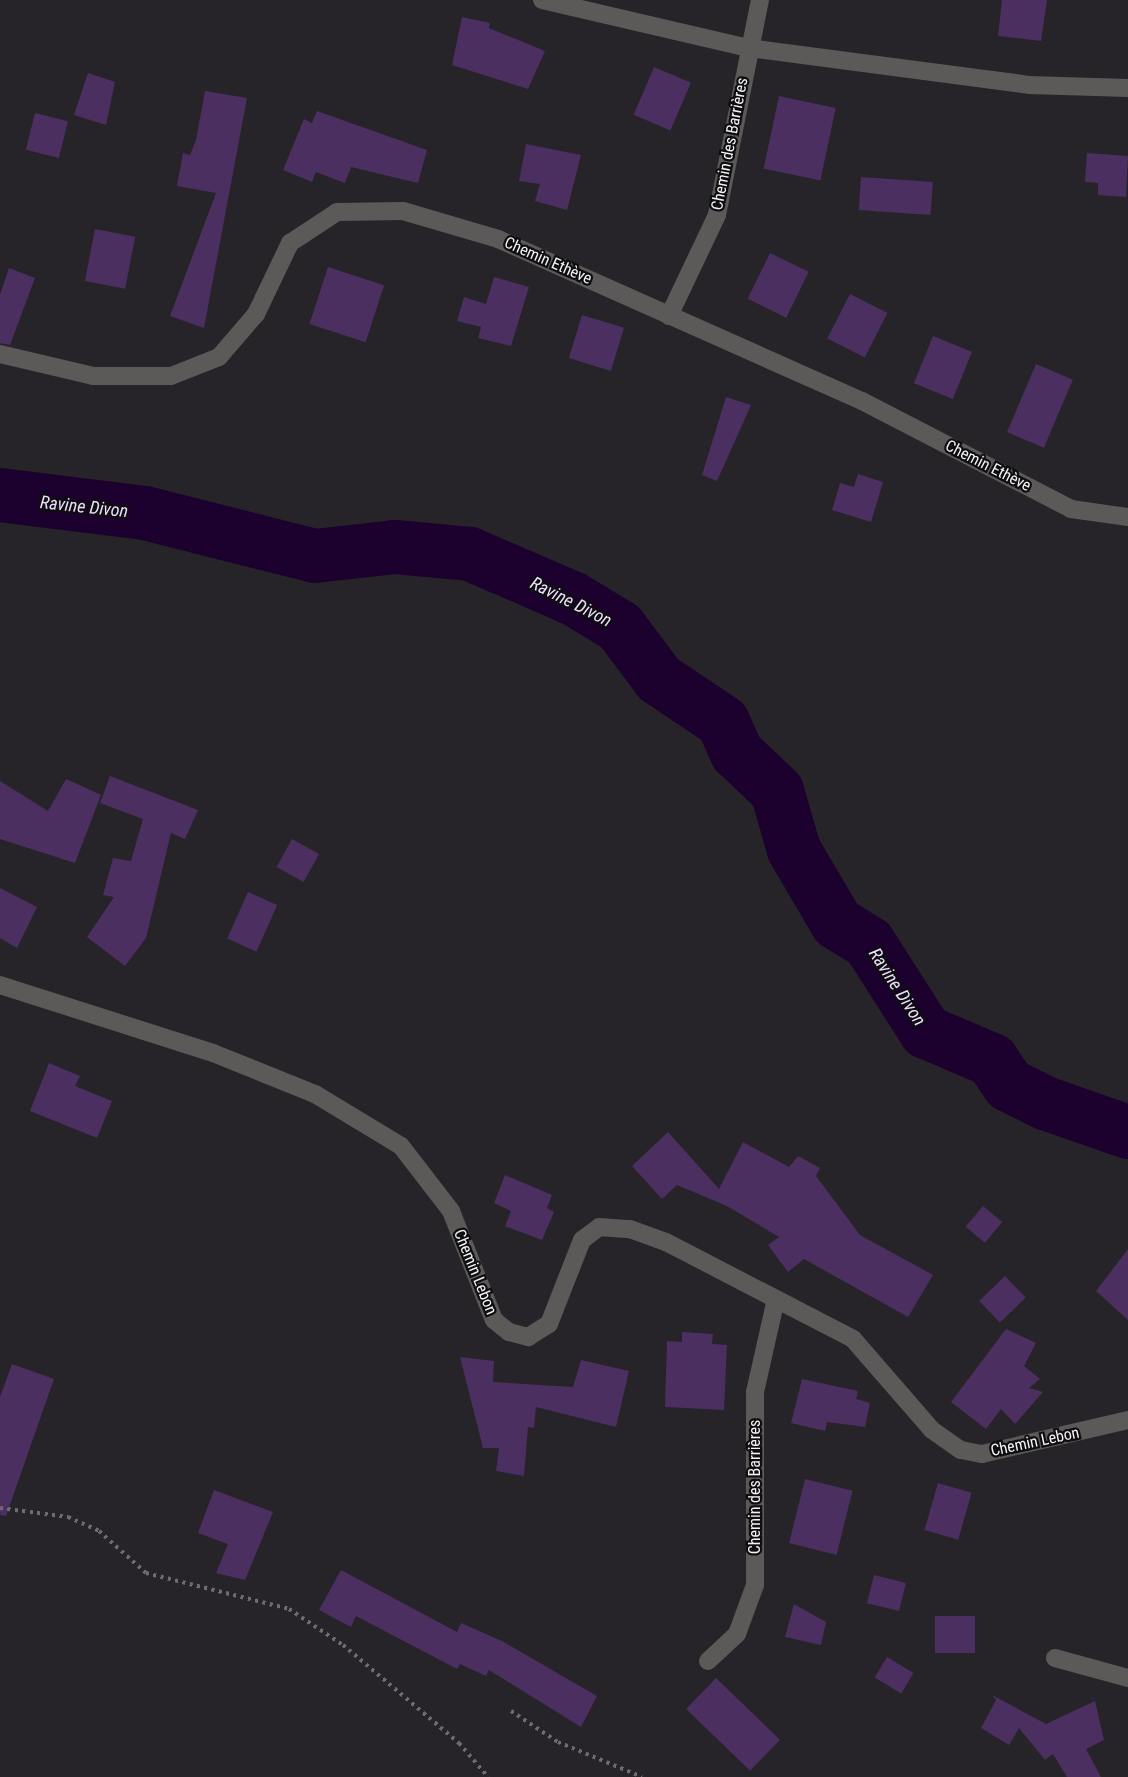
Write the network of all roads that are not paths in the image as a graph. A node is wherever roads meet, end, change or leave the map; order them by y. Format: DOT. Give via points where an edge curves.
graph roads {
  1 [pos="542,0"];
  2 [pos="760,0"];
  3 [pos="749,48"];
  4 [pos="1128,88"];
  5 [pos="669,316"];
  6 [pos="0,354"];
  7 [pos="1128,517"];
  8 [pos="0,985"];
  9 [pos="776,1299"];
  10 [pos="1128,1420"];
  11 [pos="1055,1658"];
  12 [pos="708,1661"];
  13 [pos="1128,1678"];
  1 -- 3 [label="street"];
  2 -- 3 [label="street, Chemin des Barrières"];
  3 -- 4 [label="street" via="1029,85"];
  3 -- 5 [label="street, Chemin des Barrières" via="717,215"];
  5 -- 6 [label="street, Chemin Ethève" via="498,239 404,211 337,212 290,243 256,314 219,357 171,376 93,376"];
  5 -- 7 [label="street, Chemin Ethève" via="862,401 1071,509"];
  8 -- 9 [label="street, Chemin Lebon" via="213,1053 315,1094 401,1146 451,1211 494,1320 509,1332 528,1337 549,1324 582,1240 599,1227 630,1229 666,1242"];
  9 -- 10 [label="street, Chemin Lebon" via="853,1339 932,1430 961,1450 982,1454"];
  9 -- 12 [label="street, Chemin des Barrières" via="755,1392 755,1585 737,1634"];
  11 -- 13 [label="street"];
}
